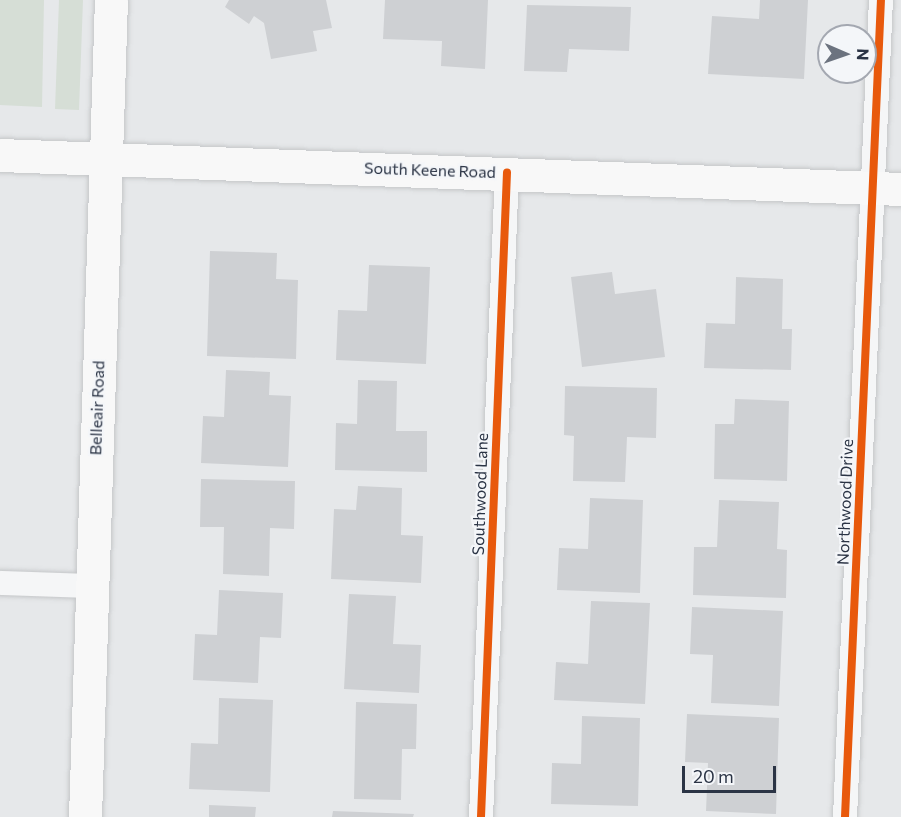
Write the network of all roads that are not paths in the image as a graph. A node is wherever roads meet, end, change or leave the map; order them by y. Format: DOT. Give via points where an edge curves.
graph roads {
  1 [pos="111,0"];
  2 [pos="881,0"];
  3 [pos="0,155"];
  4 [pos="104,158"];
  5 [pos="507,173"];
  6 [pos="886,188"];
  7 [pos="0,583"];
  8 [pos="92,586"];
  9 [pos="85,817"];
  10 [pos="481,817"];
  11 [pos="845,817"];
  1 -- 4 [label="main road, Belleair Road"];
  2 -- 6 [label="street, Northwood Drive"];
  3 -- 4 [label="main road, South Keene Road"];
  4 -- 5 [label="main road, South Keene Road"];
  4 -- 8 [label="main road, Belleair Road"];
  5 -- 6 [label="main road, South Keene Road"];
  5 -- 10 [label="street, Southwood Lane"];
  6 -- 11 [label="street, Northwood Drive"];
  7 -- 8 [label="street"];
  8 -- 9 [label="main road, Belleair Road"];
}
